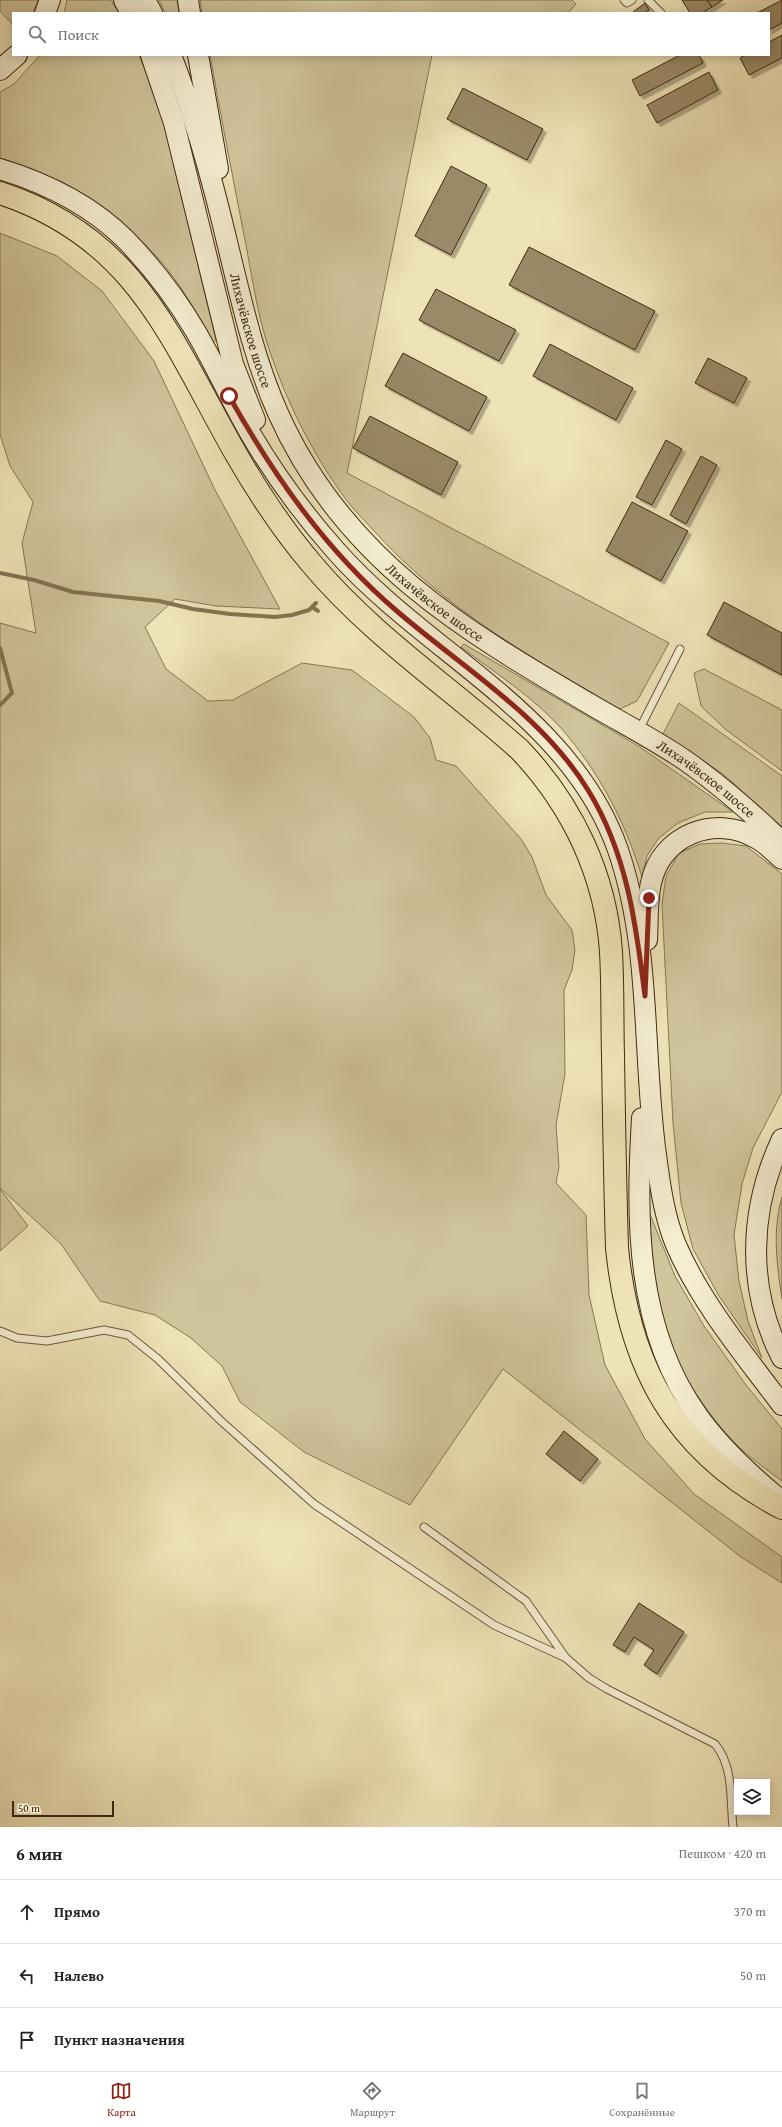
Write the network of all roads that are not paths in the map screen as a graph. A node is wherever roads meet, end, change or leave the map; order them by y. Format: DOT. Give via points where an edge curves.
graph roads {
  1 [pos="50,0"];
  2 [pos="124,0"];
  3 [pos="145,0"];
  4 [pos="188,0"];
  5 [pos="624,0"];
  6 [pos="632,0"];
  7 [pos="648,0"];
  8 [pos="45,12"];
  9 [pos="130,12"];
  10 [pos="151,12"];
  11 [pos="190,12"];
  12 [pos="660,12"];
  13 [pos="16,56"];
  14 [pos="151,56"];
  15 [pos="172,56"];
  16 [pos="198,56"];
  17 [pos="0,70"];
  18 [pos="0,169"];
  19 [pos="0,193"];
  20 [pos="228,246"];
  21 [pos="295,498"];
  22 [pos="680,649"];
  23 [pos="638,730"];
  24 [pos="782,842"];
  25 [pos="782,859"];
  26 [pos="645,996"];
  27 [pos="646,1046"];
  28 [pos="782,1138"];
  29 [pos="0,1331"];
  30 [pos="782,1358"];
  31 [pos="782,1405"];
  32 [pos="782,1501"];
  33 [pos="782,1508"];
  34 [pos="424,1527"];
  35 [pos="566,1658"];
  36 [pos="732,1827"];
  1 -- 8 [label="main road"];
  2 -- 9 [label="main road"];
  3 -- 10 [label="main road"];
  4 -- 11 [label="main road"];
  5 -- 6 [label="lane" via="627,3"];
  7 -- 12 [label="lane"];
  13 -- 17 [label="main road"];
  14 -- 21 [label="main road" via="174,123 233,364 267,446"];
  15 -- 20 [label="main road" via="186,94"];
  16 -- 20 [label="main road" via="216,153"];
  18 -- 21 [label="main road" via="59,192 91,212 121,236 149,264 196,332 272,470"];
  19 -- 33 [label="highway" via="53,215 79,231 126,273 150,302 173,338 259,493 283,529 345,600 520,750 539,770 576,826 591,858 601,891 611,951 617,1248 626,1311 645,1368 679,1424 728,1474 752,1492"];
  20 -- 23 [label="main road, Лихачёвское шоссе" via="243,313 278,413 322,492 348,525 408,583 459,624 599,710"];
  21 -- 26 [label="main road" via="335,550 363,581 522,714 569,762 588,790 617,848 636,921"];
  22 -- 23 [label="lane"];
  23 -- 24 [label="main road, Лихачёвское шоссе" via="728,792"];
  25 -- 26 [label="main road" via="757,838 729,829 706,828 688,834 674,843 662,857 651,882"];
  26 -- 27 [label="main road"];
  27 -- 31 [label="main road" via="660,1187 676,1244 711,1306"];
  27 -- 32 [label="main road" via="638,1183 644,1275 657,1333 681,1388 698,1415 742,1467"];
  28 -- 30 [label="main road" via="764,1183 758,1207 756,1238 756,1268 760,1295 769,1327"];
  29 -- 35 [label="lane" via="17,1338 47,1341 104,1330 128,1335 158,1359 220,1420 314,1504 494,1625"];
  34 -- 35 [label="lane" via="526,1601"];
  35 -- 36 [label="lane" via="589,1678 607,1689 715,1744 724,1755 729,1772"];
}
